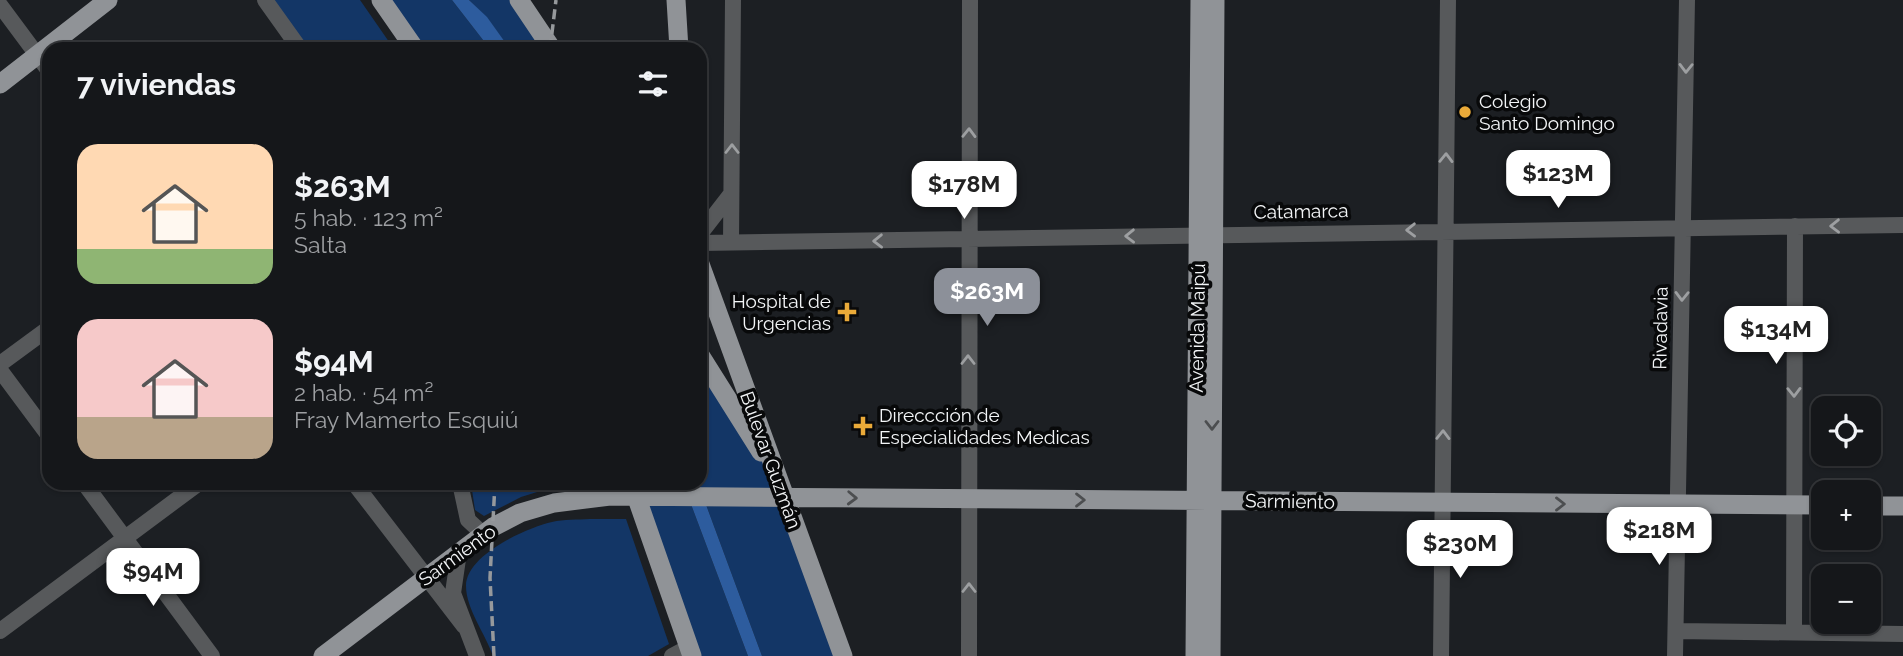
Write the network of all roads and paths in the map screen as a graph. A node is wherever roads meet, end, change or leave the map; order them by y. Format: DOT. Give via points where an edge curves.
graph roads {
  1 [pos="108,0"];
  2 [pos="265,0"];
  3 [pos="382,0"];
  4 [pos="519,0"];
  5 [pos="676,0"];
  6 [pos="733,0"];
  7 [pos="970,0"];
  8 [pos="1200,0"];
  9 [pos="1215,0"];
  10 [pos="1448,0"];
  11 [pos="1687,0"];
  12 [pos="0,5"];
  13 [pos="54,42"];
  14 [pos="295,42"];
  15 [pos="410,42"];
  16 [pos="547,42"];
  17 [pos="679,42"];
  18 [pos="42,51"];
  19 [pos="37,55"];
  20 [pos="42,62"];
  21 [pos="0,84"];
  22 [pos="731,194"];
  23 [pos="707,225"];
  24 [pos="1903,225"];
  25 [pos="1795,226"];
  26 [pos="1683,227"];
  27 [pos="1445,230"];
  28 [pos="1206,234"];
  29 [pos="968,240"];
  30 [pos="731,242"];
  31 [pos="707,243"];
  32 [pos="707,283"];
  33 [pos="42,333"];
  34 [pos="0,364"];
  35 [pos="707,368"];
  36 [pos="0,370"];
  37 [pos="42,427"];
  38 [pos="778,476"];
  39 [pos="89,490"];
  40 [pos="190,490"];
  41 [pos="359,490"];
  42 [pos="462,490"];
  43 [pos="634,490"];
  44 [pos="784,496"];
  45 [pos="969,500"];
  46 [pos="1203,500"];
  47 [pos="1442,503"];
  48 [pos="1678,505"];
  49 [pos="1796,505"];
  50 [pos="1811,505"];
  51 [pos="1881,506"];
  52 [pos="1903,506"];
  53 [pos="483,534"];
  54 [pos="125,538"];
  55 [pos="459,552"];
  56 [pos="424,578"];
  57 [pos="464,626"];
  58 [pos="0,631"];
  59 [pos="1676,631"];
  60 [pos="1794,632"];
  61 [pos="1903,634"];
  62 [pos="684,653"];
  63 [pos="212,656"];
  64 [pos="323,656"];
  65 [pos="477,656"];
  66 [pos="843,656"];
  67 [pos="969,656"];
  68 [pos="1195,656"];
  69 [pos="1211,656"];
  70 [pos="1441,656"];
  71 [pos="1675,656"];
  1 -- 13 [label="main road"];
  2 -- 14 [label="street"];
  3 -- 15 [label="main road"];
  4 -- 16 [label="main road"];
  5 -- 17 [label="main road"];
  22 -- 6 [label="street, one-way"];
  29 -- 7 [label="street, one-way"];
  8 -- 28 [label="main road, Avenida Maipú"];
  9 -- 28 [label="main road, Avenida Maipú"];
  27 -- 10 [label="street, one-way"];
  11 -- 26 [label="street, Rivadavia, one-way"];
  12 -- 19 [label="street"];
  18 -- 19 [label="main road"];
  19 -- 20 [label="street"];
  19 -- 21 [label="main road"];
  22 -- 23 [label="street"];
  22 -- 30 [label="street"];
  24 -- 25 [label="street, Catamarca, one-way"];
  25 -- 26 [label="street, Catamarca"];
  25 -- 49 [label="street, one-way"];
  26 -- 27 [label="street, Catamarca"];
  26 -- 48 [label="street, Rivadavia, one-way"];
  27 -- 28 [label="street, Catamarca, one-way"];
  47 -- 27 [label="street, one-way"];
  28 -- 29 [label="street, Catamarca, one-way"];
  28 -- 46 [label="main road, Avenida Maipú, one-way"];
  29 -- 30 [label="street, Catamarca, one-way"];
  45 -- 29 [label="street, one-way"];
  30 -- 31 [label="street, Catamarca"];
  32 -- 38 [label="main road, Bulevar Guzmán"];
  33 -- 34 [label="street"];
  35 -- 38 [label="main road"];
  36 -- 37 [label="street"];
  38 -- 44 [label="main road, Bulevar Guzmán"];
  39 -- 54 [label="street"];
  40 -- 54 [label="street"];
  41 -- 56 [label="street"];
  42 -- 53 [label="street" via="468,520"];
  43 -- 62 [label="main road"];
  44 -- 45 [label="main road, Sarmiento, one-way"];
  44 -- 53 [label="main road, Sarmiento" via="610,496 554,503 520,513"];
  44 -- 66 [label="main road, Bulevar Guzmán"];
  45 -- 46 [label="main road, Sarmiento, one-way"];
  67 -- 45 [label="street, one-way"];
  46 -- 47 [label="main road, Sarmiento"];
  46 -- 68 [label="main road, Avenida Maipú"];
  46 -- 69 [label="main road, Avenida Maipú"];
  47 -- 48 [label="main road, Sarmiento, one-way"];
  47 -- 70 [label="street"];
  48 -- 49 [label="main road, Sarmiento"];
  48 -- 59 [label="street, Rivadavia"];
  49 -- 50 [label="main road, Sarmiento"];
  49 -- 60 [label="street"];
  51 -- 52 [label="main road"];
  53 -- 55 [label="main road, Sarmiento"];
  54 -- 58 [label="street"];
  54 -- 63 [label="street"];
  55 -- 56 [label="main road, Sarmiento"];
  55 -- 57 [label="street" via="453,593"];
  56 -- 57 [label="street"];
  56 -- 64 [label="main road, Sarmiento"];
  57 -- 65 [label="street"];
  59 -- 60 [label="street"];
  59 -- 71 [label="street, Rivadavia"];
  60 -- 61 [label="street"];
}
